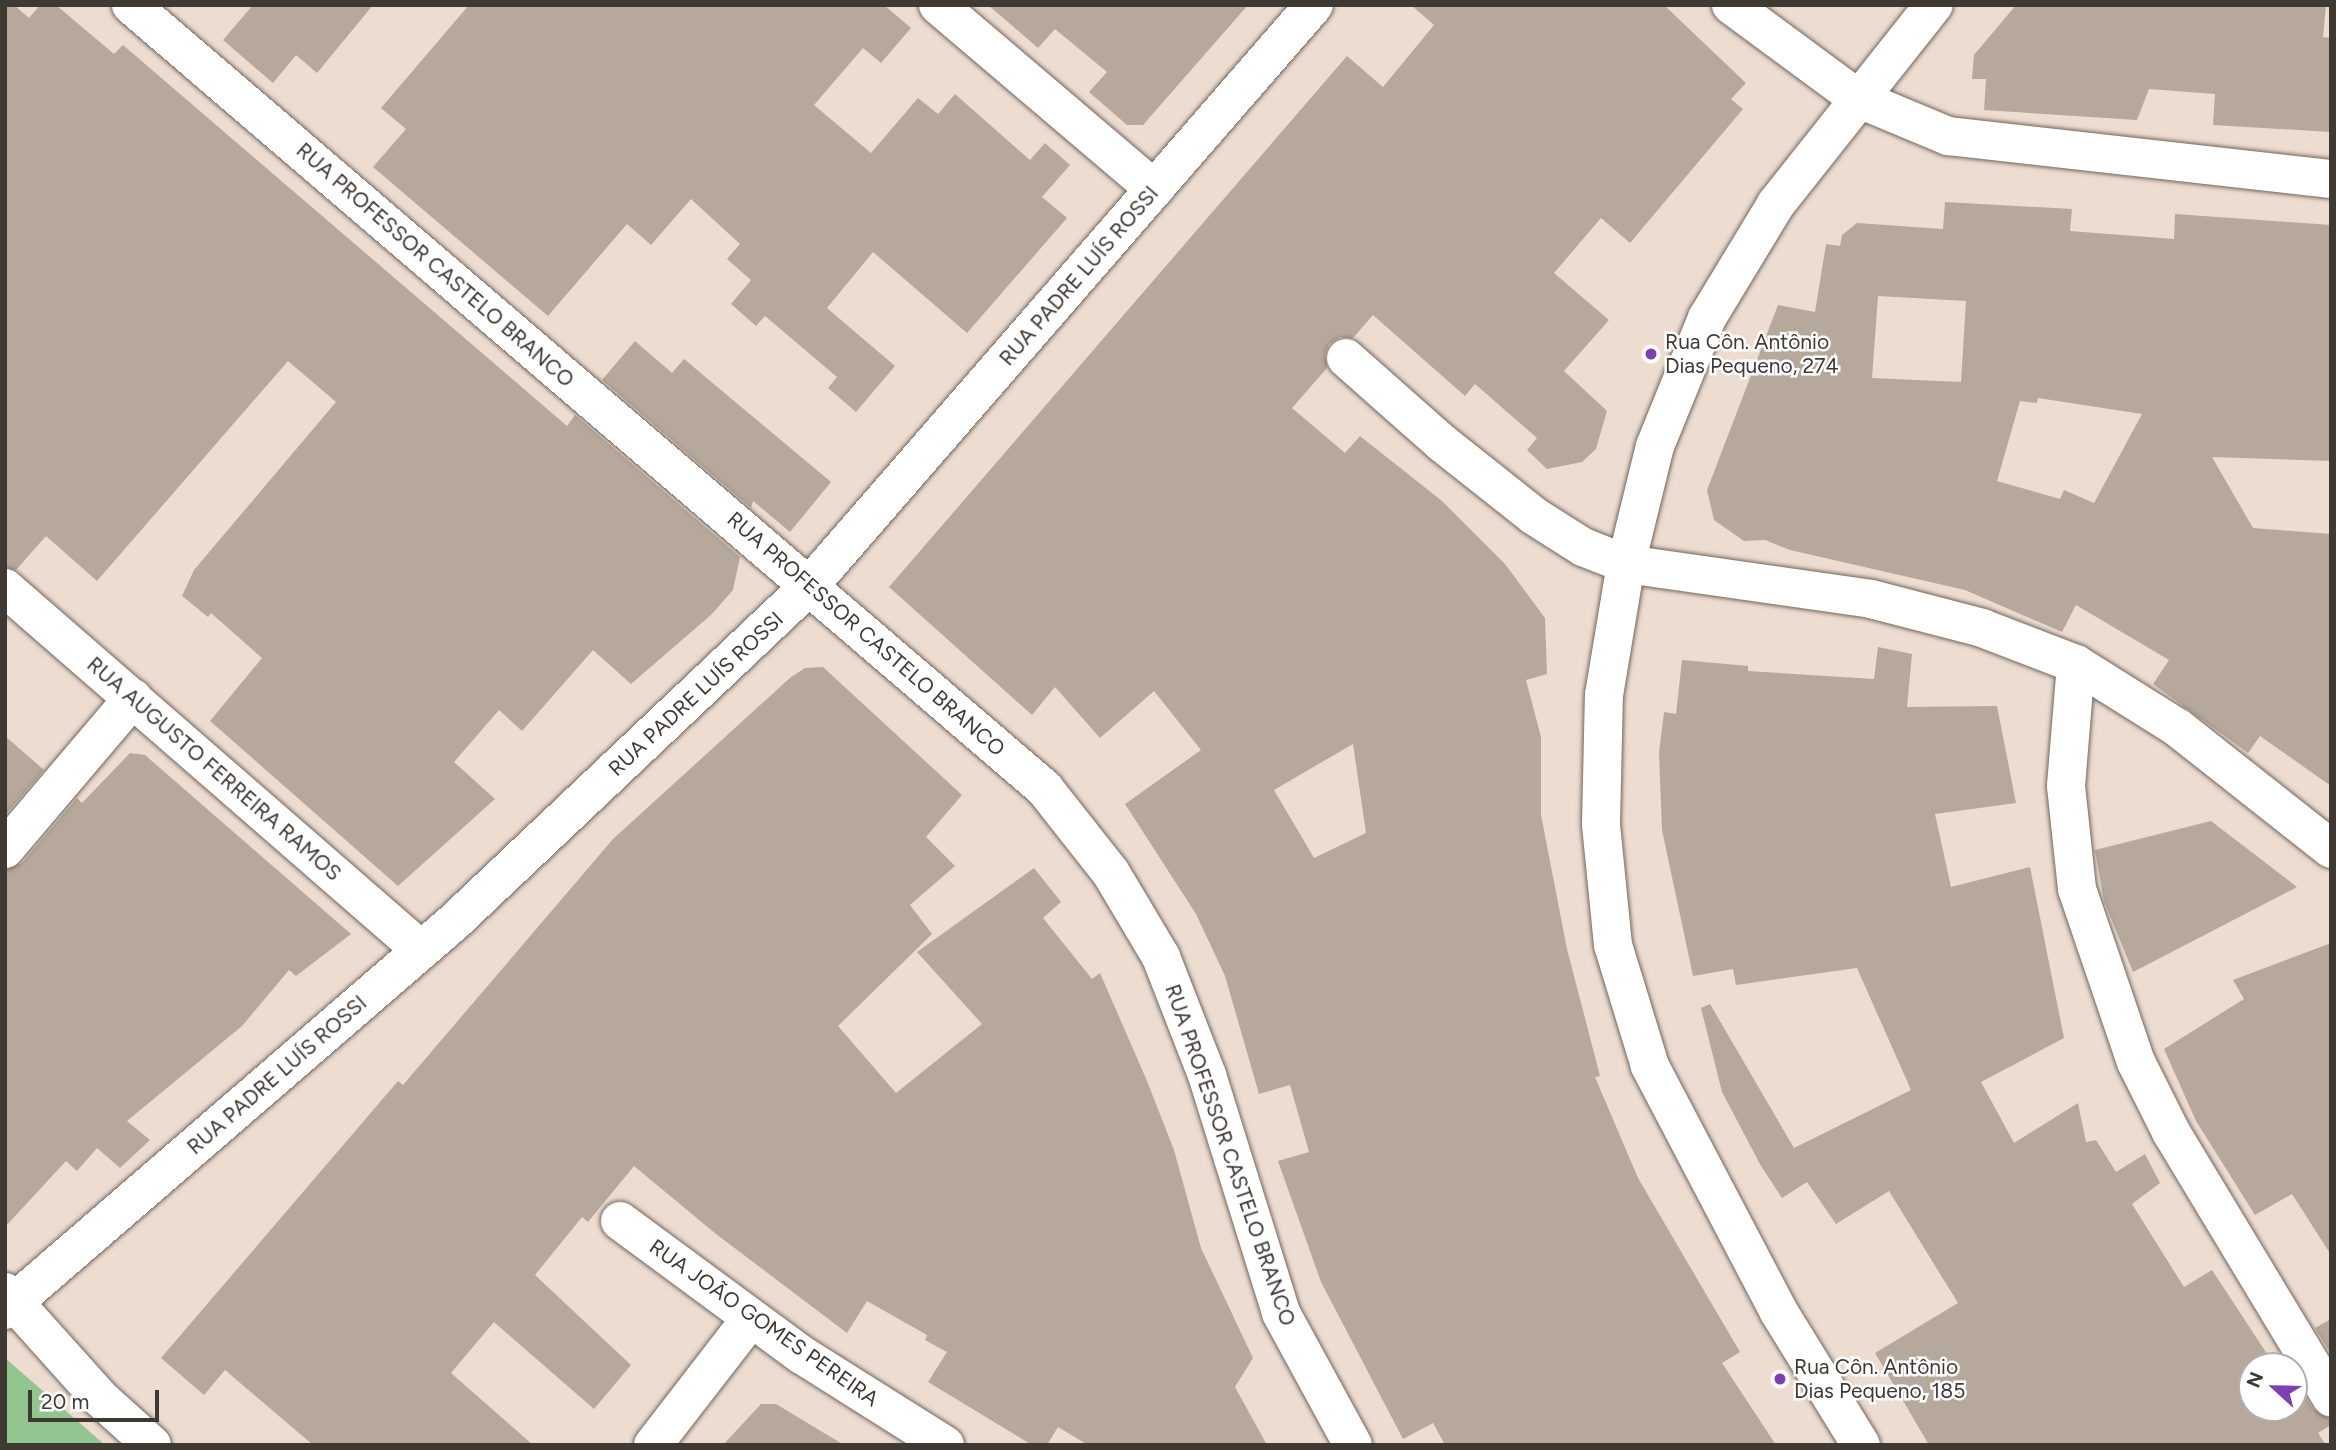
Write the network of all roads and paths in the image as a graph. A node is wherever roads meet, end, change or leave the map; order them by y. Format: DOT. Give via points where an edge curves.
graph roads {
  1 [pos="131,5"];
  2 [pos="938,5"];
  3 [pos="1314,5"];
  4 [pos="1731,5"];
  5 [pos="1934,5"];
  6 [pos="1857,98"];
  7 [pos="2331,179"];
  8 [pos="1154,189"];
  9 [pos="1346,358"];
  10 [pos="1626,564"];
  11 [pos="810,585"];
  12 [pos="5,588"];
  13 [pos="2076,664"];
  14 [pos="134,698"];
  15 [pos="5,849"];
  16 [pos="2331,849"];
  17 [pos="422,950"];
  18 [pos="620,1221"];
  19 [pos="8,1301"];
  20 [pos="751,1318"];
  21 [pos="2331,1397"];
  22 [pos="152,1445"];
  23 [pos="653,1445"];
  24 [pos="945,1445"];
  25 [pos="1353,1445"];
  26 [pos="1861,1445"];
  1 -- 11 [label="street, RUA PROFESSOR CASTELO BRANCO"];
  2 -- 8 [label="street"];
  3 -- 8 [label="street, RUA PADRE LUÍS ROSSI"];
  4 -- 6 [label="street"];
  5 -- 6 [label="street"];
  6 -- 7 [label="street" via="1960,138"];
  6 -- 10 [label="street" via="1776,204 1707,318 1656,446"];
  8 -- 11 [label="street, RUA PADRE LUÍS ROSSI"];
  9 -- 10 [label="street" via="1534,516 1583,547"];
  10 -- 13 [label="street" via="1871,599 1982,628"];
  10 -- 26 [label="street" via="1604,695 1601,824 1614,946 1650,1066 1779,1312"];
  11 -- 17 [label="street, RUA PADRE LUÍS ROSSI"];
  11 -- 25 [label="street, RUA PROFESSOR CASTELO BRANCO" via="1044,788 1111,873 1161,957 1185,1015 1281,1313"];
  12 -- 14 [label="street, RUA AUGUSTO FERREIRA RAMOS"];
  13 -- 16 [label="street" via="2178,728"];
  13 -- 21 [label="street" via="2066,786 2077,889 2136,1062 2171,1132"];
  14 -- 15 [label="street"];
  14 -- 17 [label="street, RUA AUGUSTO FERREIRA RAMOS"];
  17 -- 19 [label="street, RUA PADRE LUÍS ROSSI"];
  18 -- 20 [label="street, RUA JOÃO GOMES PEREIRA"];
  19 -- 22 [label="street" via="100,1398"];
  20 -- 23 [label="street"];
  20 -- 24 [label="street, RUA JOÃO GOMES PEREIRA"];
}
